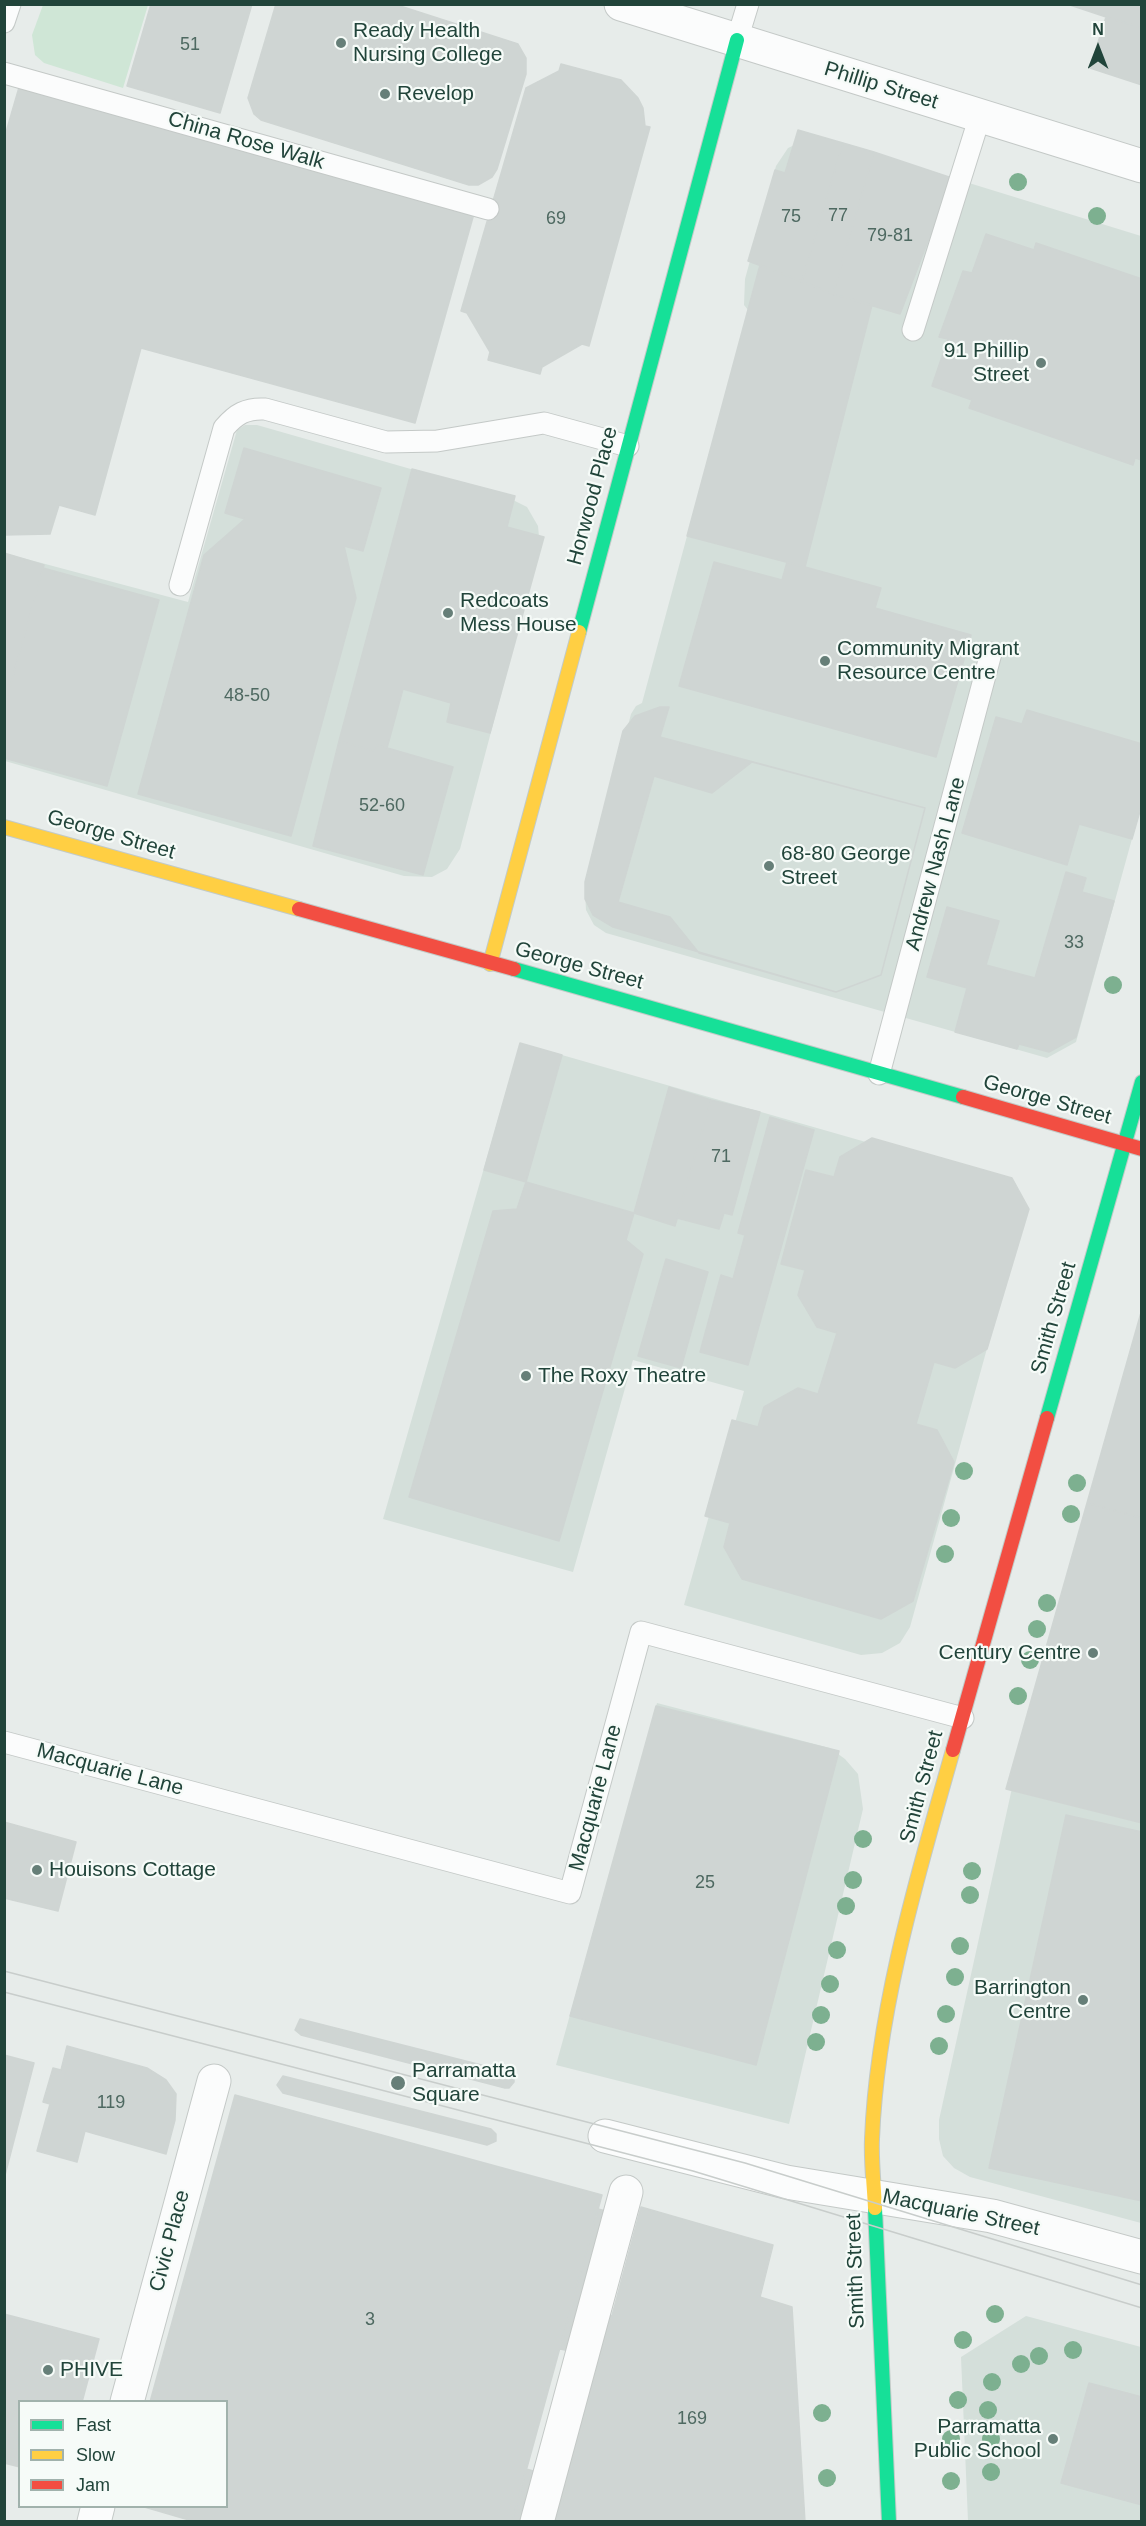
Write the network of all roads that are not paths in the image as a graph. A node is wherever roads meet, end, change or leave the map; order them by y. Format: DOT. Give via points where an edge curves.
graph roads {
  1 [pos="10,4"];
  2 [pos="621,4"];
  3 [pos="748,4"];
  4 [pos="4,22"];
  5 [pos="738,40"];
  6 [pos="4,73"];
  7 [pos="980,116"];
  8 [pos="1142,166"];
  9 [pos="488,209"];
  10 [pos="914,330"];
  11 [pos="628,446"];
  12 [pos="180,585"];
  13 [pos="991,654"];
  14 [pos="4,827"];
  15 [pos="490,964"];
  16 [pos="879,1074"];
  17 [pos="1142,1082"];
  18 [pos="1124,1144"];
  19 [pos="1142,1149"];
  20 [pos="963,1718"];
  21 [pos="4,1742"];
  22 [pos="214,2081"];
  23 [pos="605,2136"];
  24 [pos="626,2192"];
  25 [pos="873,2195"];
  26 [pos="1142,2257"];
  27 [pos="128,2400"];
  28 [pos="537,2522"];
  29 [pos="889,2522"];
  1 -- 4 [label="lane"];
  2 -- 5 [label="street, Phillip Street"];
  3 -- 5 [label="lane"];
  5 -- 7 [label="street, Phillip Street"];
  5 -- 11 [label="street, Horwood Place"];
  6 -- 9 [label="lane, China Rose Walk"];
  7 -- 8 [label="street, Phillip Street"];
  7 -- 10 [label="lane"];
  11 -- 12 [label="lane" via="544,423 437,441 386,442 251,408 235,415 224,428"];
  11 -- 15 [label="street, Horwood Place"];
  13 -- 16 [label="lane, Andrew Nash Lane"];
  14 -- 15 [label="street, George Street"];
  15 -- 16 [label="street, George Street"];
  16 -- 18 [label="street, George Street"];
  17 -- 18 [label="street, Smith Street"];
  18 -- 19 [label="street, George Street"];
  18 -- 20 [label="street, Smith Street"];
  20 -- 21 [label="lane, Macquarie Lane" via="641,1632 570,1893"];
  20 -- 25 [label="street, Smith Street" via="890,1990 874,2106"];
  22 -- 27 [label="street, Civic Place"];
  23 -- 25 [label="street, Macquarie Street" via="786,2182"];
  24 -- 28 [label="street"];
  25 -- 26 [label="street, Macquarie Street" via="992,2216"];
  25 -- 29 [label="street, Smith Street"];
}
